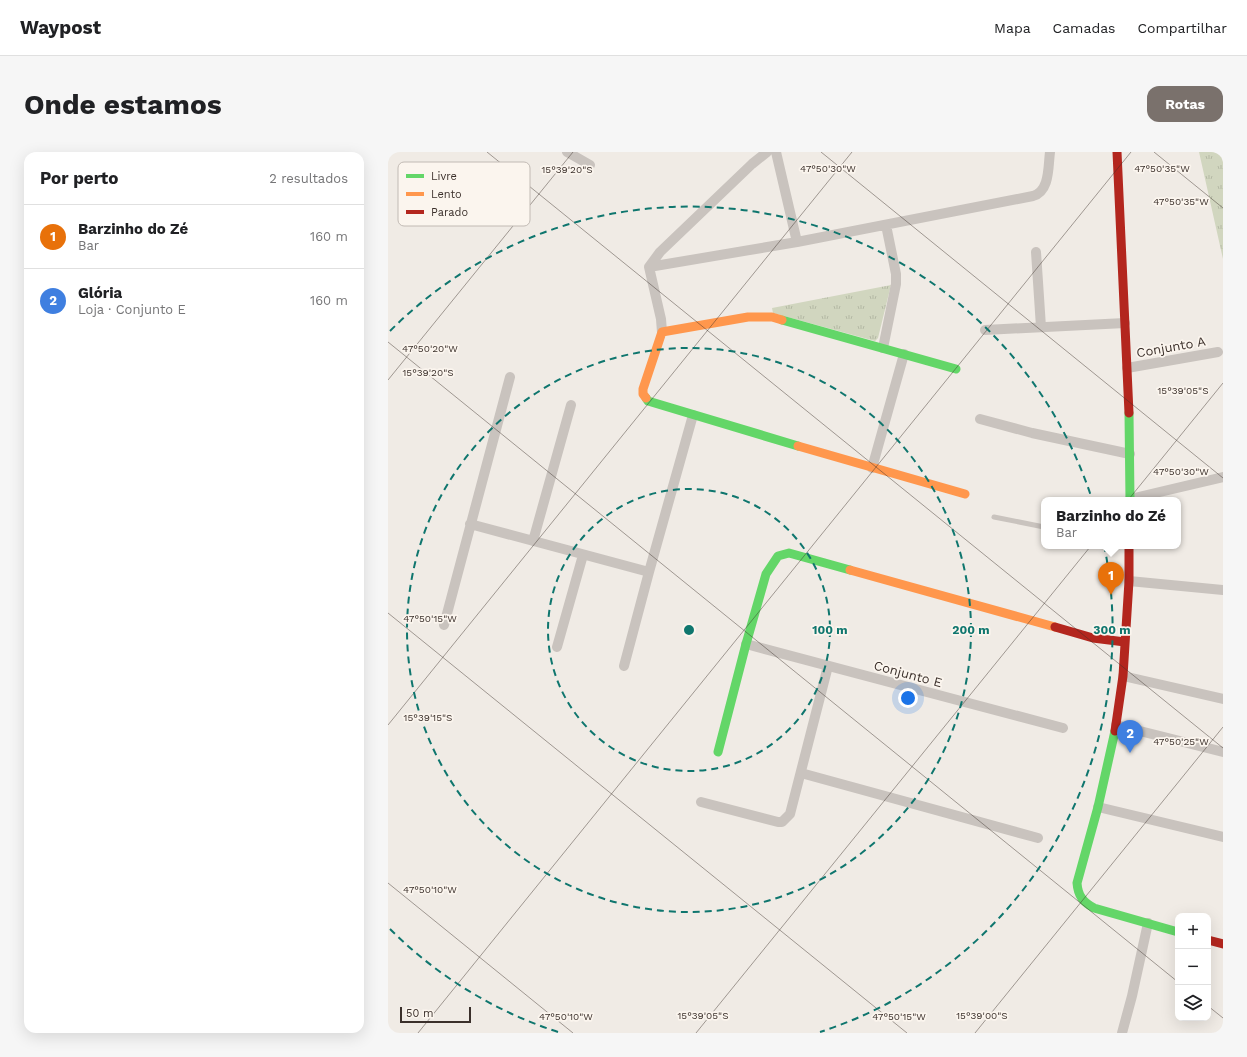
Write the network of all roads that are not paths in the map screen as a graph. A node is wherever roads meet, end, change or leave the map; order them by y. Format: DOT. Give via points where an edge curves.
graph roads {
  1 [pos="567,152"];
  2 [pos="767,152"];
  3 [pos="776,152"];
  4 [pos="1050,152"];
  5 [pos="1117,152"];
  6 [pos="590,165"];
  7 [pos="886,225"];
  8 [pos="797,242"];
  9 [pos="1036,252"];
  10 [pos="649,267"];
  11 [pos="1125,323"];
  12 [pos="1041,327"];
  13 [pos="985,330"];
  14 [pos="662,332"];
  15 [pos="883,348"];
  16 [pos="1218,352"];
  17 [pos="904,354"];
  18 [pos="1127,368"];
  19 [pos="956,369"];
  20 [pos="510,377"];
  21 [pos="571,405"];
  22 [pos="693,415"];
  23 [pos="980,419"];
  24 [pos="1130,454"];
  25 [pos="872,468"];
  26 [pos="1223,477"];
  27 [pos="965,494"];
  28 [pos="1130,497"];
  29 [pos="1138,497"];
  30 [pos="994,517"];
  31 [pos="470,524"];
  32 [pos="1041,526"];
  33 [pos="533,541"];
  34 [pos="1129,549"];
  35 [pos="583,555"];
  36 [pos="649,572"];
  37 [pos="1129,581"];
  38 [pos="1223,590"];
  39 [pos="444,625"];
  40 [pos="1125,642"];
  41 [pos="746,644"];
  42 [pos="557,647"];
  43 [pos="624,666"];
  44 [pos="828,666"];
  45 [pos="1123,676"];
  46 [pos="1223,699"];
  47 [pos="1116,725"];
  48 [pos="1063,728"];
  49 [pos="718,752"];
  50 [pos="1223,752"];
  51 [pos="801,773"];
  52 [pos="701,802"];
  53 [pos="1098,807"];
  54 [pos="1223,837"];
  55 [pos="1038,838"];
  56 [pos="1148,923"];
  57 [pos="1175,931"];
  58 [pos="1211,941"];
  59 [pos="1223,944"];
  60 [pos="1122,1033"];
  1 -- 6 [label="street"];
  2 -- 10 [label="street" via="660,252"];
  3 -- 8 [label="street"];
  4 -- 7 [label="street" via="1046,184 1037,195"];
  5 -- 11 [label="street"];
  7 -- 8 [label="street"];
  7 -- 15 [label="street" via="896,284"];
  8 -- 10 [label="street"];
  9 -- 12 [label="street"];
  10 -- 14 [label="street"];
  11 -- 12 [label="street"];
  11 -- 18 [label="street"];
  12 -- 13 [label="street"];
  14 -- 15 [label="street" via="748,317 772,316"];
  14 -- 22 [label="street" via="644,394 648,401"];
  15 -- 17 [label="street"];
  16 -- 18 [label="street, Conjunto A"];
  17 -- 19 [label="street"];
  17 -- 25 [label="street"];
  18 -- 24 [label="street"];
  20 -- 31 [label="street"];
  21 -- 33 [label="street"];
  22 -- 25 [label="street"];
  22 -- 36 [label="street"];
  23 -- 24 [label="street"];
  24 -- 28 [label="street"];
  25 -- 27 [label="street"];
  26 -- 29 [label="street"];
  30 -- 32 [label="lane"];
  31 -- 33 [label="street"];
  31 -- 39 [label="street"];
  33 -- 35 [label="street"];
  34 -- 37 [label="street"];
  35 -- 36 [label="street"];
  35 -- 42 [label="street"];
  36 -- 43 [label="street"];
  37 -- 38 [label="street"];
  37 -- 40 [label="street"];
  40 -- 41 [label="street" via="1093,638 782,554 766,574"];
  40 -- 45 [label="street"];
  41 -- 44 [label="street, Conjunto E"];
  41 -- 49 [label="street"];
  44 -- 48 [label="street, Conjunto E"];
  44 -- 51 [label="street"];
  45 -- 46 [label="street"];
  45 -- 47 [label="street"];
  47 -- 50 [label="street"];
  47 -- 53 [label="street"];
  51 -- 52 [label="street" via="790,814 782,822"];
  51 -- 55 [label="street"];
  53 -- 54 [label="street"];
  53 -- 56 [label="street" via="1077,883 1079,897 1094,908"];
  56 -- 57 [label="street"];
  56 -- 60 [label="street"];
  58 -- 59 [label="street"];
}
